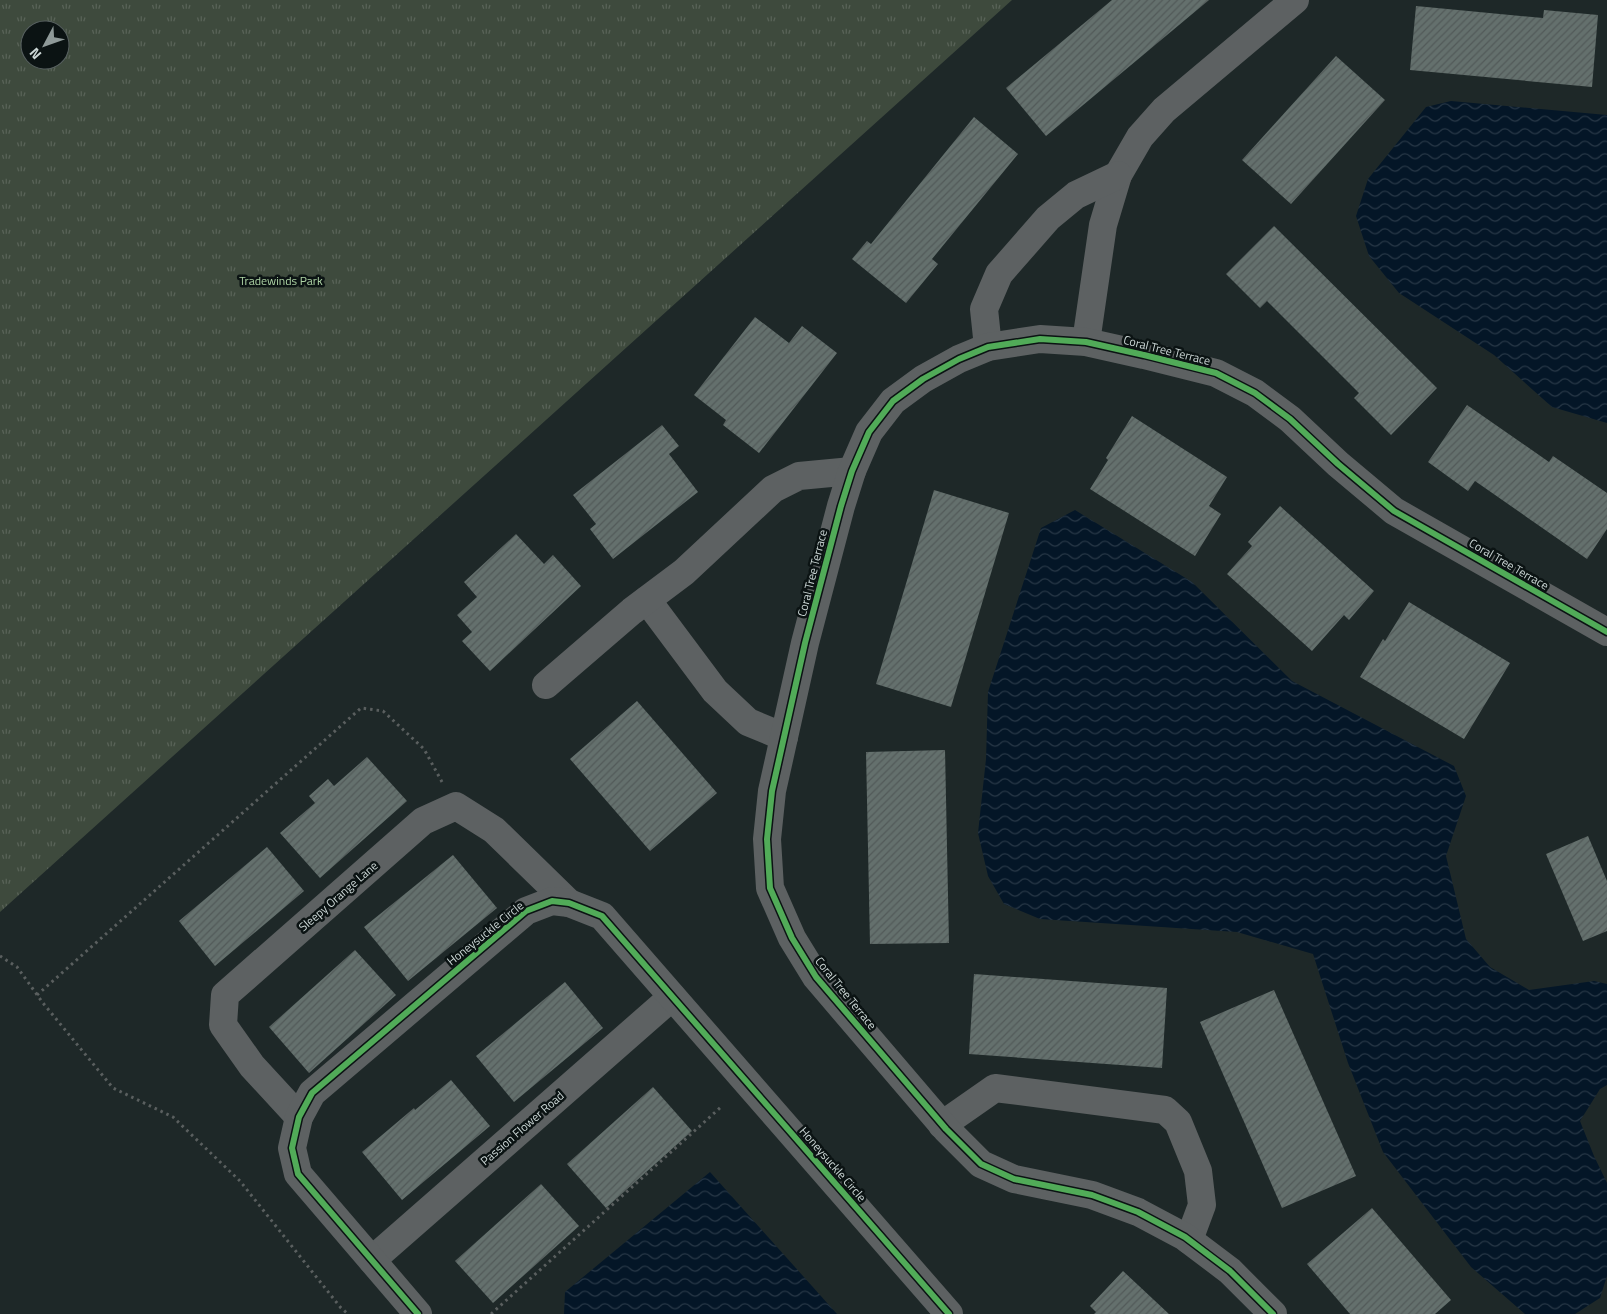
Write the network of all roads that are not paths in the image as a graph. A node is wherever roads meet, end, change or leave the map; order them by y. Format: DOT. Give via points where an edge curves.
graph roads {
  1 [pos="1295,0"];
  2 [pos="1118,175"];
  3 [pos="1086,342"];
  4 [pos="988,347"];
  5 [pos="852,471"];
  6 [pos="647,600"];
  7 [pos="1607,632"];
  8 [pos="546,685"];
  9 [pos="784,737"];
  10 [pos="569,903"];
  11 [pos="672,997"];
  12 [pos="299,1117"];
  13 [pos="942,1125"];
  14 [pos="1189,1240"];
  15 [pos="372,1260"];
  16 [pos="418,1314"];
  17 [pos="950,1314"];
  18 [pos="1273,1314"];
  1 -- 2 [label="street" via="1164,110 1140,136"];
  2 -- 3 [label="street" via="1103,225"];
  2 -- 4 [label="street" via="1076,195 1048,218 999,274 984,309"];
  3 -- 4 [label="street, Coral Tree Terrace" via="1040,339"];
  3 -- 7 [label="street, Coral Tree Terrace" via="1216,373 1255,392 1394,511"];
  4 -- 5 [label="street, Coral Tree Terrace" via="923,379 893,401 869,432"];
  5 -- 6 [label="street" via="799,476 773,489 684,572"];
  5 -- 9 [label="street, Coral Tree Terrace"];
  6 -- 8 [label="street"];
  6 -- 9 [label="street" via="715,691 748,722"];
  9 -- 13 [label="street, Coral Tree Terrace" via="772,791 767,838 770,888 792,938 816,977"];
  10 -- 11 [label="street, Honeysuckle Circle" via="602,916"];
  10 -- 12 [label="street, Honeysuckle Circle" via="552,901 526,911 312,1093"];
  10 -- 12 [label="street, Sleepy Orange Lane" via="494,830 456,806 423,821 225,995 223,1025 252,1066"];
  11 -- 15 [label="street, Passion Flower Road"];
  11 -- 17 [label="street, Honeysuckle Circle"];
  12 -- 15 [label="street, Honeysuckle Circle" via="292,1148 298,1174"];
  13 -- 14 [label="street, Coral Tree Terrace" via="981,1164 1014,1179 1092,1195 1138,1212"];
  13 -- 14 [label="street" via="995,1088 1165,1110 1178,1122 1198,1171 1202,1205"];
  14 -- 18 [label="street, Coral Tree Terrace" via="1230,1271"];
  15 -- 16 [label="street, Honeysuckle Circle"];
}
